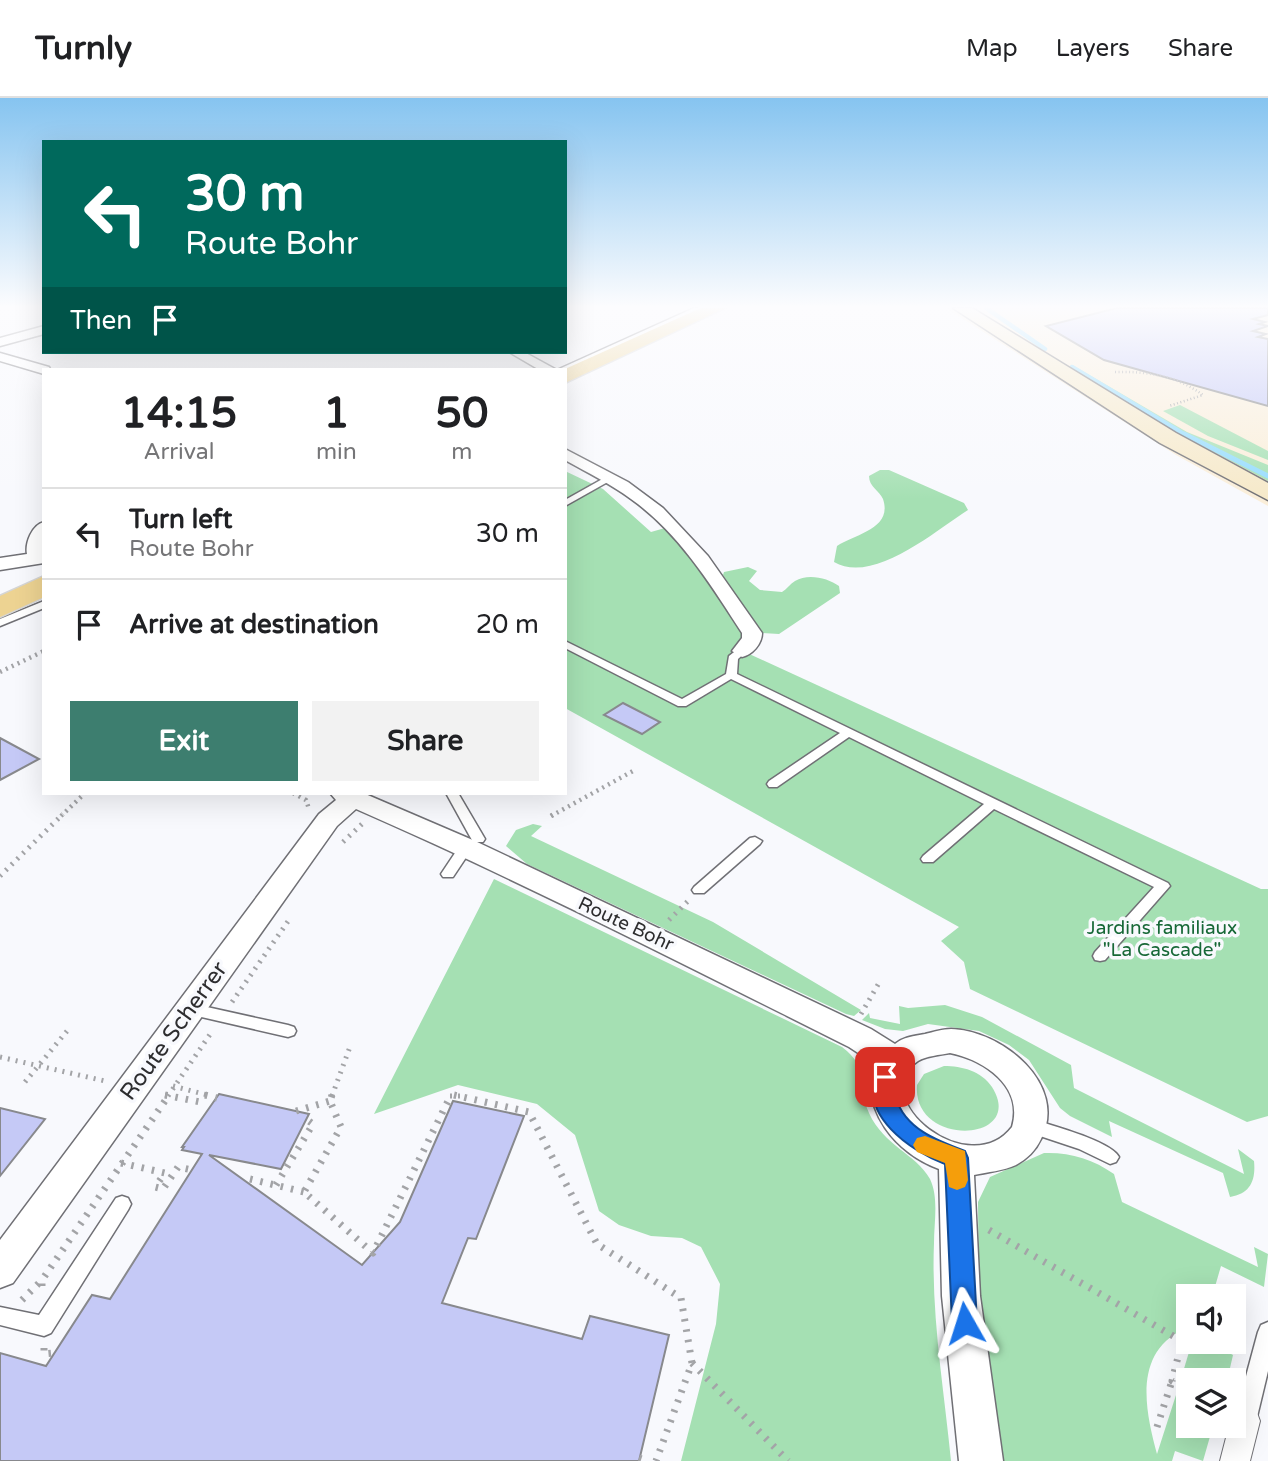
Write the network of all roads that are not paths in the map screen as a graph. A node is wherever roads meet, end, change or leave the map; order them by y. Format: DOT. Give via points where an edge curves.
graph roads {
  1 [pos="1062,372"];
  2 [pos="567,455"];
  3 [pos="609,479"];
  4 [pos="1268,493"];
  5 [pos="567,503"];
  6 [pos="42,531"];
  7 [pos="0,564"];
  8 [pos="42,566"];
  9 [pos="42,603"];
  10 [pos="0,608"];
  11 [pos="42,616"];
  12 [pos="0,621"];
  13 [pos="0,633"];
  14 [pos="567,645"];
  15 [pos="742,650"];
  16 [pos="731,675"];
  17 [pos="848,733"];
  18 [pos="773,784"];
  19 [pos="347,795"];
  20 [pos="453,795"];
  21 [pos="993,803"];
  22 [pos="755,841"];
  23 [pos="472,843"];
  24 [pos="928,859"];
  25 [pos="448,874"];
  26 [pos="699,890"];
  27 [pos="1100,956"];
  28 [pos="189,1009"];
  29 [pos="288,1031"];
  30 [pos="894,1060"];
  31 [pos="1031,1126"];
  32 [pos="1110,1157"];
  33 [pos="957,1158"];
  34 [pos="122,1204"];
  35 [pos="0,1270"];
  36 [pos="0,1316"];
  37 [pos="1268,1332"];
  38 [pos="1246,1417"];
  39 [pos="1241,1438"];
  40 [pos="981,1461"];
  41 [pos="1235,1461"];
  1 -- 4 [label="main road"];
  2 -- 3 [label="street"];
  3 -- 5 [label="lane"];
  3 -- 15 [label="street" via="641,498 711,571 752,633"];
  6 -- 8 [label="street" via="35,546"];
  7 -- 8 [label="street"];
  8 -- 10 [label="main road"];
  9 -- 12 [label="lane"];
  11 -- 13 [label="main road"];
  14 -- 16 [label="lane" via="682,704"];
  15 -- 16 [label="lane" via="733,658"];
  16 -- 17 [label="lane"];
  17 -- 18 [label="lane"];
  17 -- 21 [label="lane"];
  19 -- 23 [label="street, Route Bohr"];
  19 -- 28 [label="street, Route Scherrer"];
  20 -- 23 [label="lane"];
  21 -- 24 [label="lane"];
  21 -- 27 [label="lane" via="1163,886"];
  22 -- 26 [label="lane"];
  23 -- 25 [label="lane"];
  23 -- 30 [label="street, Route Bohr" via="860,1038"];
  28 -- 29 [label="lane"];
  28 -- 35 [label="street, Route Scherrer"];
  30 -- 31 [label="street" via="908,1048 927,1042 972,1045 995,1055 1026,1088 1033,1107"];
  30 -- 33 [label="street" via="885,1077 885,1096 893,1116 909,1135"];
  31 -- 32 [label="lane"];
  31 -- 33 [label="street" via="1021,1142 1004,1154"];
  33 -- 40 [label="street" via="961,1296"];
  34 -- 36 [label="lane" via="44,1326"];
  37 -- 38 [label="lane"];
  39 -- 41 [label="street"];
}
